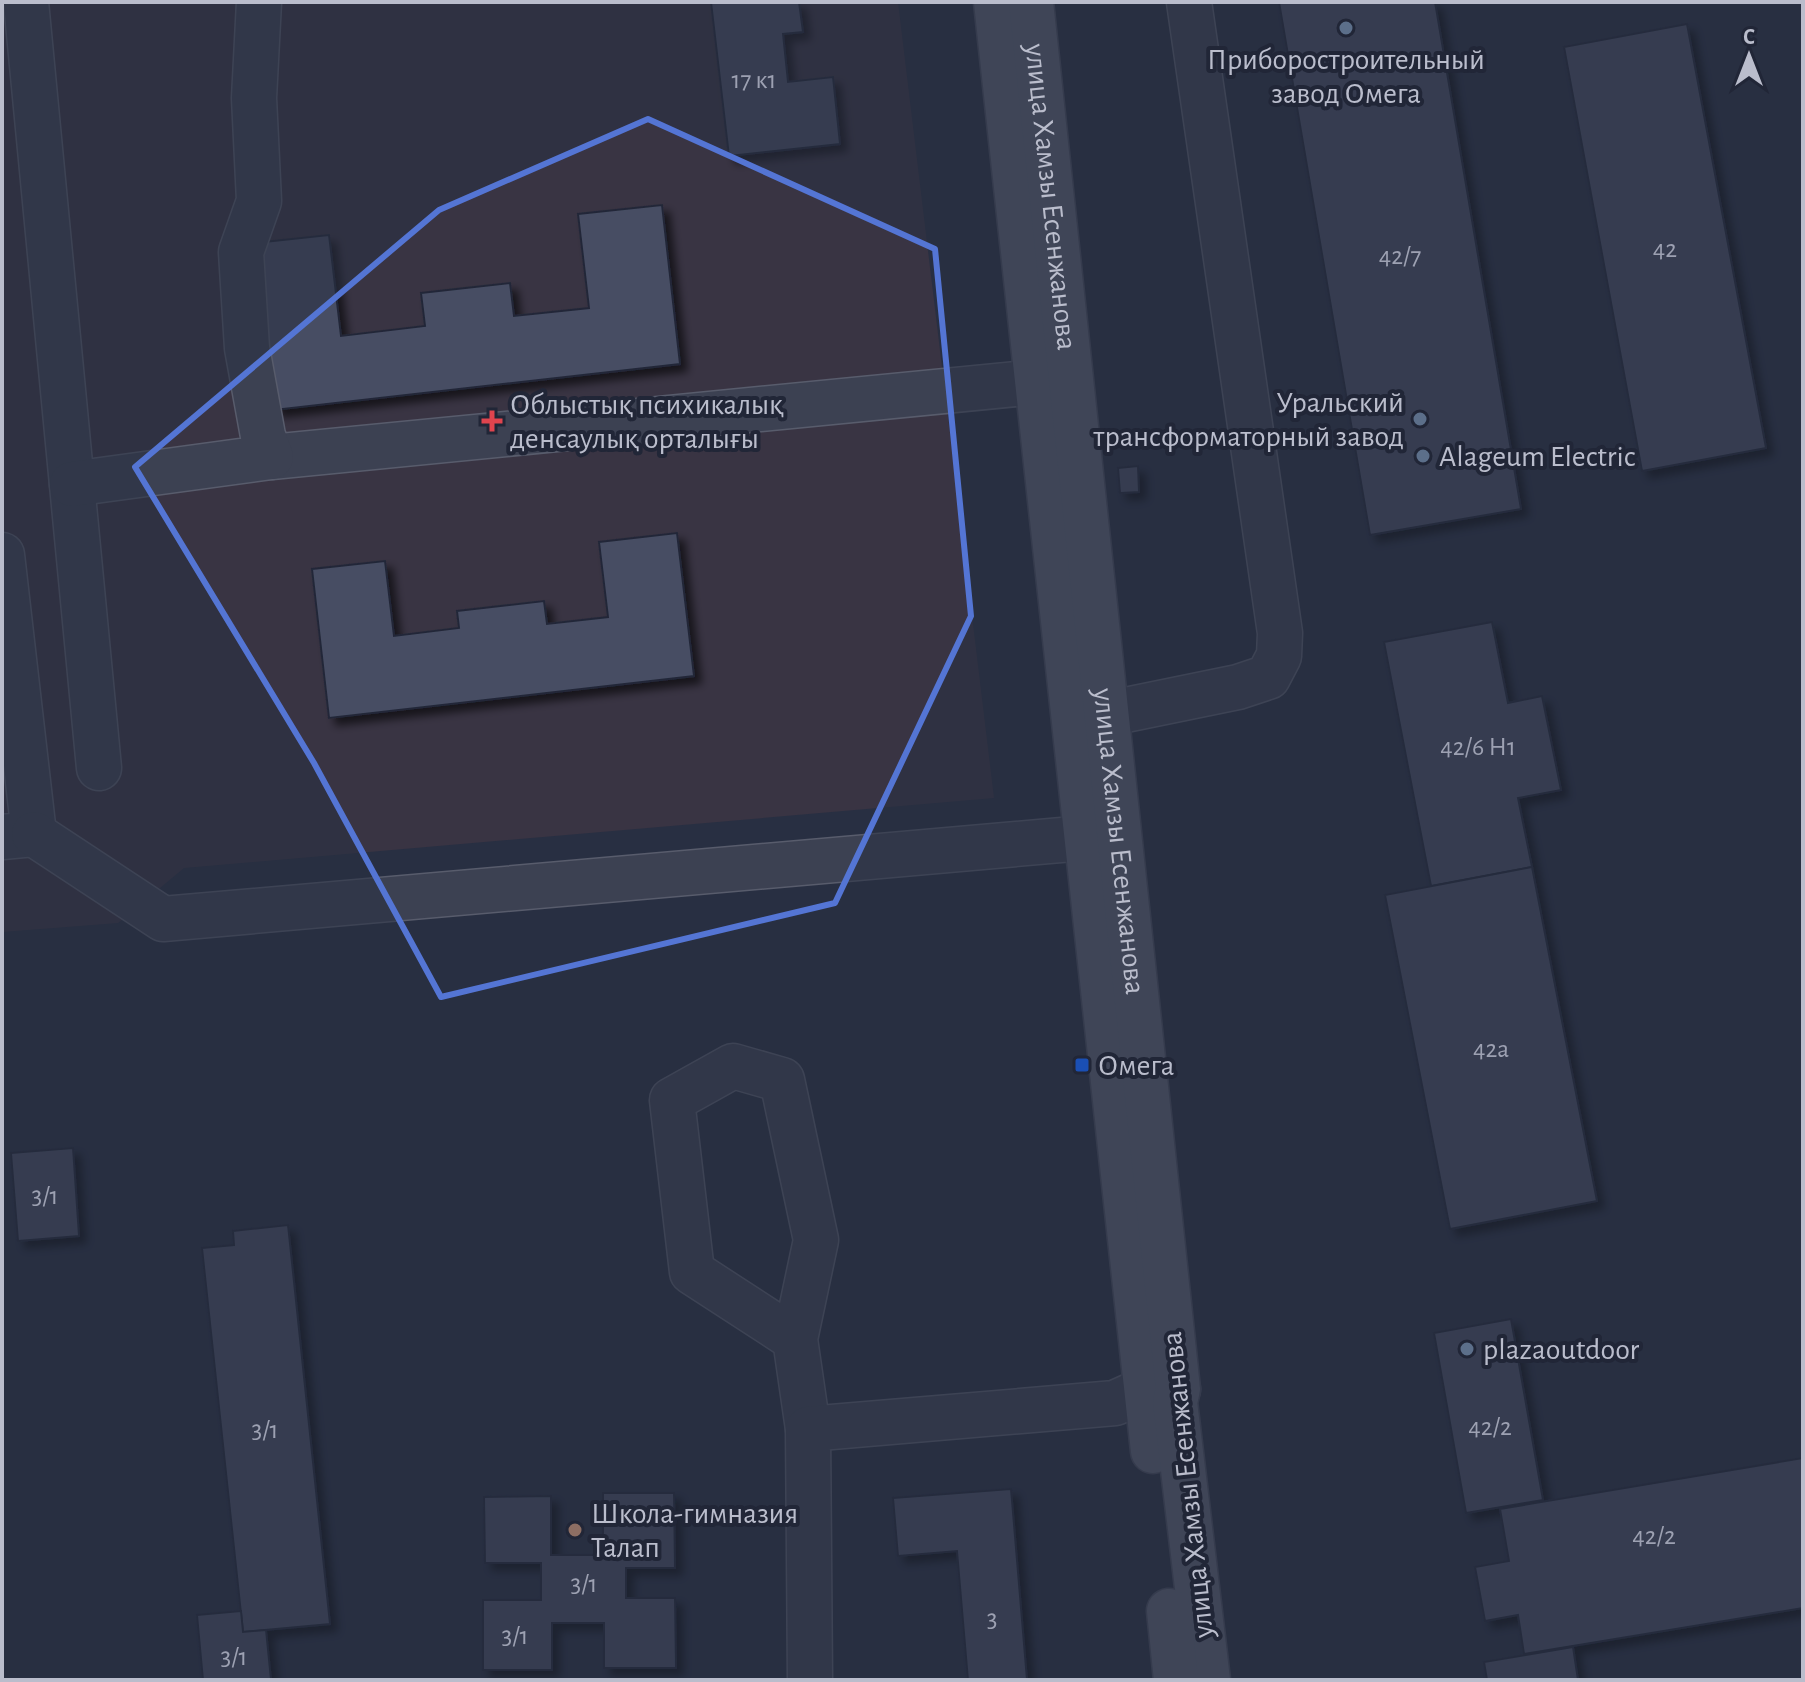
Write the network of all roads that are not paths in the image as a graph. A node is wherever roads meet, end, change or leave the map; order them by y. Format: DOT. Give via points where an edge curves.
graph roads {
  1 [pos="26,2"];
  2 [pos="259,2"];
  3 [pos="996,2"];
  4 [pos="1031,2"];
  5 [pos="1189,2"];
  6 [pos="1036,382"];
  7 [pos="271,457"];
  8 [pos="72,484"];
  9 [pos="2,555"];
  10 [pos="1106,714"];
  11 [pos="99,768"];
  12 [pos="18,836"];
  13 [pos="1102,836"];
  14 [pos="795,1339"];
  15 [pos="1162,1389"];
  16 [pos="808,1429"];
  17 [pos="810,1680"];
  18 [pos="1176,1680"];
  19 [pos="1208,1680"];
  1 -- 8 [label="street"];
  2 -- 7 [label="street" via="254,98 259,201 241,252 247,348"];
  3 -- 6 [label="main road, улица Хамзы Есенжанова"];
  4 -- 10 [label="main road, улица Хамзы Есенжанова"];
  5 -- 10 [label="street" via="1280,633 1279,656 1268,677"];
  6 -- 7 [label="street"];
  6 -- 13 [label="main road, улица Хамзы Есенжанова"];
  7 -- 8 [label="street"];
  8 -- 11 [label="street"];
  9 -- 12 [label="street"];
  10 -- 13 [label="main road, улица Хамзы Есенжанова"];
  12 -- 13 [label="street" via="163,919"];
  13 -- 15 [label="main road, улица Хамзы Есенжанова"];
  14 -- 14 [label="street" via="816,1240 782,1080 733,1066 672,1100 692,1272"];
  14 -- 16 [label="street"];
  15 -- 16 [label="street" via="1115,1403"];
  15 -- 18 [label="main road, улица Хамзы Есенжанова"];
  15 -- 19 [label="main road, улица Хамзы Есенжанова" via="1175,1402"];
  16 -- 17 [label="street"];
}
